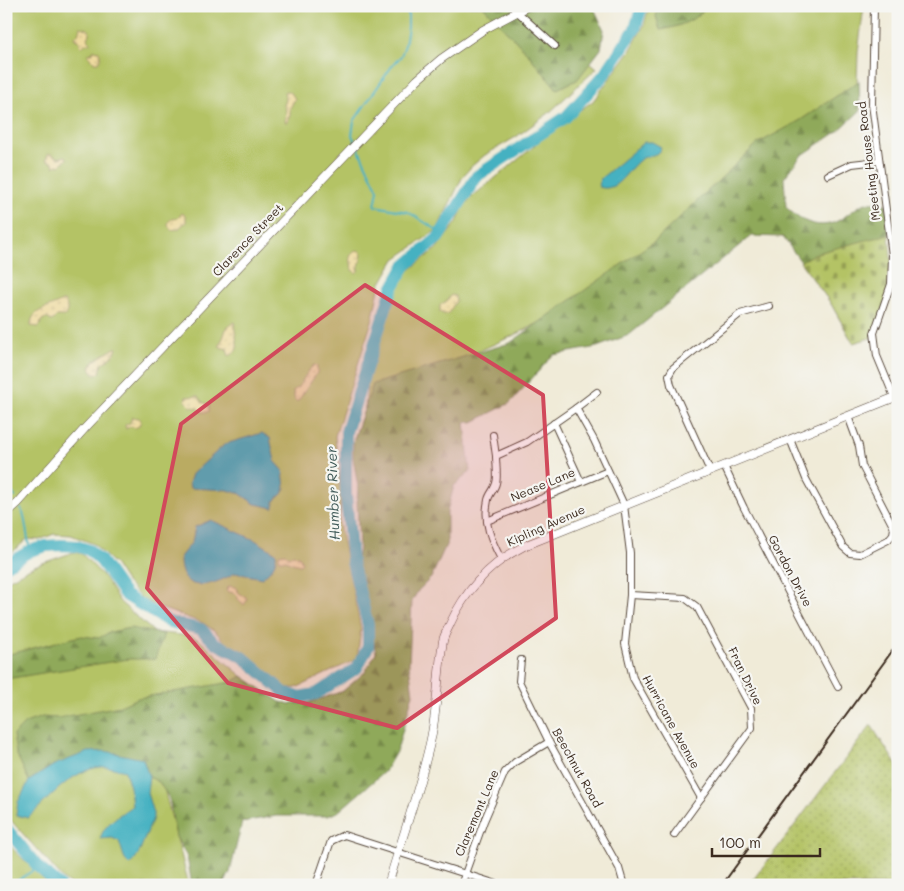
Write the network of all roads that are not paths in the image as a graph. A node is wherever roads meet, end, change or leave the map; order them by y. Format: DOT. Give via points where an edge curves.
graph roads {
  1 [pos="511,6"];
  2 [pos="528,6"];
  3 [pos="874,6"];
  4 [pos="517,12"];
  5 [pos="555,46"];
  6 [pos="878,161"];
  7 [pos="828,176"];
  8 [pos="769,306"];
  9 [pos="597,392"];
  10 [pos="896,397"];
  11 [pos="576,408"];
  12 [pos="848,416"];
  13 [pos="554,423"];
  14 [pos="493,435"];
  15 [pos="790,439"];
  16 [pos="496,456"];
  17 [pos="724,466"];
  18 [pos="608,470"];
  19 [pos="710,471"];
  20 [pos="581,482"];
  21 [pos="624,505"];
  22 [pos="6,514"];
  23 [pos="487,521"];
  24 [pos="501,559"];
  25 [pos="630,594"];
  26 [pos="521,660"];
  27 [pos="838,687"];
  28 [pos="549,742"];
  29 [pos="701,798"];
  30 [pos="674,835"];
  31 [pos="398,853"];
  32 [pos="464,874"];
  33 [pos="316,885"];
  34 [pos="388,885"];
  35 [pos="461,885"];
  36 [pos="500,885"];
  37 [pos="622,885"];
  1 -- 4 [label="street"];
  2 -- 4 [label="street, Clarence Street"];
  3 -- 6 [label="street, Meeting House Road" via="872,104"];
  4 -- 5 [label="street"];
  4 -- 22 [label="street, Clarence Street" via="483,30 417,80"];
  6 -- 7 [label="street" via="852,164"];
  6 -- 10 [label="street, Meeting House Road" via="892,255 892,284 874,333 877,356"];
  8 -- 19 [label="street" via="740,314 673,368 669,375"];
  9 -- 11 [label="street"];
  10 -- 12 [label="street, Kipling Avenue"];
  11 -- 13 [label="street"];
  11 -- 18 [label="street, Hurricane Avenue"];
  12 -- 15 [label="street, Kipling Avenue"];
  12 -- 15 [label="street" via="859,446 862,467 894,528 888,540 860,554 850,553 843,547 806,479"];
  13 -- 16 [label="street" via="527,442"];
  13 -- 20 [label="street"];
  14 -- 16 [label="street"];
  15 -- 17 [label="street, Kipling Avenue"];
  16 -- 23 [label="street" via="497,481 488,498"];
  17 -- 19 [label="street, Kipling Avenue"];
  17 -- 27 [label="street, Gordon Drive"];
  18 -- 20 [label="street, Nease Lane"];
  18 -- 21 [label="street, Hurricane Avenue"];
  19 -- 21 [label="street, Kipling Avenue"];
  20 -- 23 [label="street, Nease Lane"];
  21 -- 24 [label="street, Kipling Avenue" via="524,546"];
  21 -- 25 [label="street, Hurricane Avenue" via="630,552"];
  23 -- 24 [label="street" via="491,541"];
  24 -- 31 [label="street, Kipling Avenue" via="469,591 444,640 435,719 425,765"];
  25 -- 29 [label="street, Hurricane Avenue" via="625,644 633,678"];
  25 -- 29 [label="street, Fran Drive" via="685,598 696,607 751,708 752,728"];
  26 -- 28 [label="street, Beechnut Road" via="519,681"];
  28 -- 32 [label="street, Claremont Lane" via="515,762 505,772"];
  28 -- 37 [label="street, Beechnut Road" via="619,868"];
  29 -- 30 [label="street, Fran Drive"];
  31 -- 32 [label="street"];
  31 -- 33 [label="street" via="344,835 331,841"];
  31 -- 34 [label="street, Kipling Avenue"];
  32 -- 35 [label="street, Claremont Lane"];
  32 -- 36 [label="street"];
}
